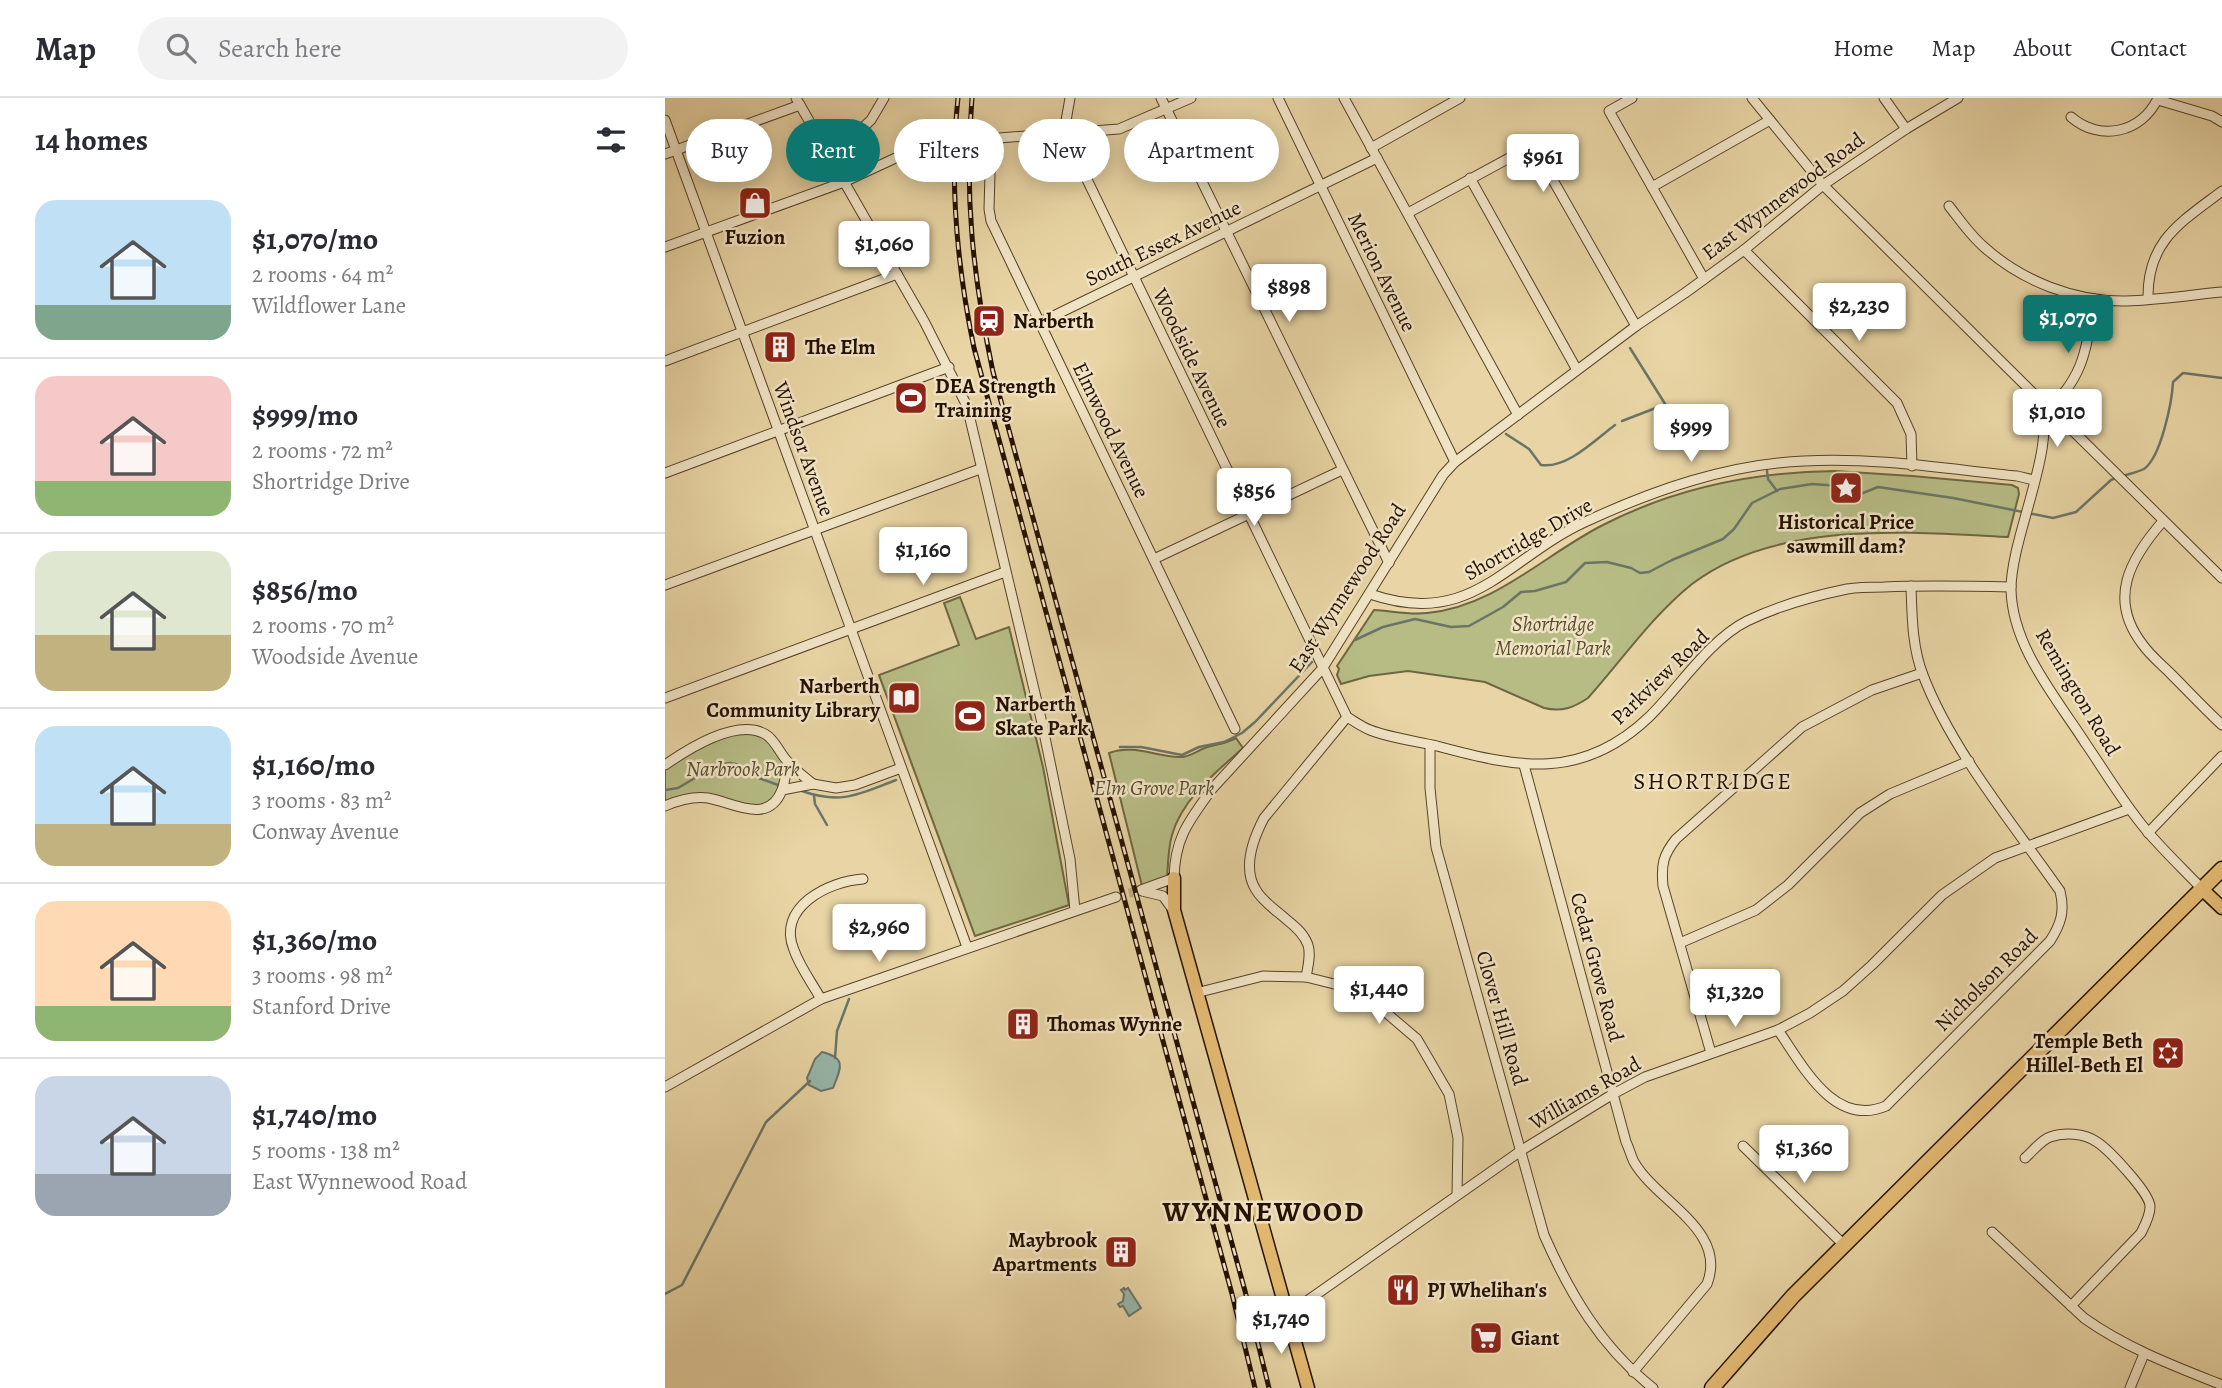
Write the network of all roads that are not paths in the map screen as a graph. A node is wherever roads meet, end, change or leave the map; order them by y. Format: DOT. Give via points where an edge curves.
graph roads {
  1 [pos="884,98"];
  2 [pos="1070,98"];
  3 [pos="1161,98"];
  4 [pos="1192,98"];
  5 [pos="1277,98"];
  6 [pos="1344,98"];
  7 [pos="1460,98"];
  8 [pos="1632,98"];
  9 [pos="1752,98"];
  10 [pos="1884,98"];
  11 [pos="1958,98"];
  12 [pos="2158,99"];
  13 [pos="798,101"];
  14 [pos="1167,108"];
  15 [pos="2071,117"];
  16 [pos="809,119"];
  17 [pos="872,119"];
  18 [pos="1067,119"];
  19 [pos="665,120"];
  20 [pos="1770,120"];
  21 [pos="2222,122"];
  22 [pos="1906,129"];
  23 [pos="1110,130"];
  24 [pos="1371,148"];
  25 [pos="676,150"];
  26 [pos="665,154"];
  27 [pos="1377,158"];
  28 [pos="1470,178"];
  29 [pos="841,182"];
  30 [pos="845,182"];
  31 [pos="988,182"];
  32 [pos="1089,182"];
  33 [pos="1823,185"];
  34 [pos="1320,186"];
  35 [pos="1652,187"];
  36 [pos="2222,191"];
  37 [pos="1949,206"];
  38 [pos="1408,213"];
  39 [pos="1228,230"];
  40 [pos="706,232"];
  41 [pos="665,247"];
  42 [pos="1744,250"];
  43 [pos="897,274"];
  44 [pos="1133,276"];
  45 [pos="1704,279"];
  46 [pos="2222,292"];
  47 [pos="2094,299"];
  48 [pos="2148,299"];
  49 [pos="1039,323"];
  50 [pos="1636,326"];
  51 [pos="743,332"];
  52 [pos="665,360"];
  53 [pos="949,367"];
  54 [pos="1577,370"];
  55 [pos="2044,414"];
  56 [pos="1518,415"];
  57 [pos="779,432"];
  58 [pos="1455,462"];
  59 [pos="1912,466"];
  60 [pos="980,469"];
  61 [pos="1342,470"];
  62 [pos="665,473"];
  63 [pos="2034,480"];
  64 [pos="1249,514"];
  65 [pos="2163,521"];
  66 [pos="815,529"];
  67 [pos="1154,559"];
  68 [pos="1389,563"];
  69 [pos="1005,572"];
  70 [pos="2222,578"];
  71 [pos="665,585"];
  72 [pos="1911,586"];
  73 [pos="2011,587"];
  74 [pos="1370,594"];
  75 [pos="852,629"];
  76 [pos="1322,668"];
  77 [pos="1922,673"];
  78 [pos="665,698"];
  79 [pos="1347,717"];
  80 [pos="2222,725"];
  81 [pos="1235,729"];
  82 [pos="1430,745"];
  83 [pos="2222,756"];
  84 [pos="1969,761"];
  85 [pos="787,762"];
  86 [pos="665,765"];
  87 [pos="1524,765"];
  88 [pos="901,768"];
  89 [pos="813,784"];
  90 [pos="782,790"];
  91 [pos="665,807"];
  92 [pos="2129,809"];
  93 [pos="2148,833"];
  94 [pos="2028,845"];
  95 [pos="2222,869"];
  96 [pos="863,878"];
  97 [pos="1174,878"];
  98 [pos="2202,888"];
  99 [pos="1116,897"];
  100 [pos="2222,908"];
  101 [pos="1075,910"];
  102 [pos="1174,910"];
  103 [pos="1680,943"];
  104 [pos="967,947"];
  105 [pos="1306,977"];
  106 [pos="1196,993"];
  107 [pos="821,999"];
  108 [pos="1778,1030"];
  109 [pos="1711,1052"];
  110 [pos="665,1087"];
  111 [pos="1613,1094"];
  112 [pos="1743,1146"];
  113 [pos="1522,1150"];
  114 [pos="2025,1158"];
  115 [pos="1457,1195"];
  116 [pos="1992,1232"];
  117 [pos="1844,1245"];
  118 [pos="2071,1306"];
  119 [pos="1287,1315"];
  120 [pos="2144,1354"];
  121 [pos="1633,1372"];
  122 [pos="2222,1385"];
  123 [pos="1307,1388"];
  124 [pos="1653,1388"];
  125 [pos="1712,1388"];
  126 [pos="2130,1388"];
  1 -- 17 [label="street"];
  2 -- 18 [label="street"];
  3 -- 14 [label="street"];
  4 -- 14 [label="street"];
  5 -- 34 [label="street, Merion Avenue"];
  6 -- 24 [label="street"];
  7 -- 24 [label="street"];
  8 -- 35 [label="street" via="1609,111"];
  9 -- 20 [label="street"];
  10 -- 22 [label="street"];
  11 -- 22 [label="street, East Wynnewood Road"];
  12 -- 15 [label="street" via="2141,120 2117,130 2088,130"];
  12 -- 21 [label="street"];
  13 -- 16 [label="street"];
  13 -- 25 [label="street"];
  14 -- 23 [label="street"];
  14 -- 39 [label="street"];
  19 -- 25 [label="street, Windsor Avenue"];
  20 -- 33 [label="street"];
  20 -- 35 [label="street"];
  22 -- 33 [label="street, East Wynnewood Road"];
  24 -- 27 [label="street"];
  25 -- 26 [label="street"];
  25 -- 40 [label="street, Windsor Avenue"];
  27 -- 34 [label="street, South Essex Avenue"];
  27 -- 38 [label="street"];
  28 -- 38 [label="street"];
  28 -- 50 [label="street" via="1533,145"];
  28 -- 54 [label="street"];
  29 -- 40 [label="street"];
  30 -- 43 [label="street"];
  31 -- 49 [label="street, Elmwood Avenue" via="991,221"];
  32 -- 44 [label="street, Woodside Avenue"];
  33 -- 42 [label="street, East Wynnewood Road"];
  33 -- 55 [label="street" via="2032,391"];
  34 -- 39 [label="street, South Essex Avenue"];
  34 -- 58 [label="street, Merion Avenue"];
  35 -- 45 [label="street"];
  36 -- 48 [label="street" via="2164,240 2150,272"];
  37 -- 47 [label="street" via="2001,261 2041,283"];
  38 -- 56 [label="street"];
  39 -- 44 [label="street, South Essex Avenue"];
  39 -- 61 [label="street"];
  40 -- 41 [label="street"];
  40 -- 51 [label="street, Windsor Avenue"];
  42 -- 45 [label="street, East Wynnewood Road"];
  42 -- 59 [label="street" via="1897,403 1911,434"];
  43 -- 51 [label="street"];
  43 -- 53 [label="street"];
  44 -- 49 [label="street, South Essex Avenue"];
  44 -- 64 [label="street, Woodside Avenue"];
  45 -- 50 [label="street, East Wynnewood Road"];
  46 -- 48 [label="street"];
  47 -- 48 [label="street"];
  47 -- 55 [label="street" via="2079,371"];
  49 -- 67 [label="street, Elmwood Avenue"];
  50 -- 54 [label="street, East Wynnewood Road"];
  51 -- 52 [label="street"];
  51 -- 57 [label="street, Windsor Avenue"];
  53 -- 57 [label="street"];
  53 -- 60 [label="street" via="967,406"];
  54 -- 56 [label="street, East Wynnewood Road"];
  55 -- 63 [label="street, Remington Road" via="2044,439"];
  55 -- 65 [label="street" via="2068,426"];
  56 -- 58 [label="street, East Wynnewood Road"];
  57 -- 62 [label="street"];
  57 -- 66 [label="street, Windsor Avenue"];
  58 -- 68 [label="street, East Wynnewood Road"];
  59 -- 63 [label="street, Shortridge Drive"];
  59 -- 74 [label="street, Shortridge Drive" via="1804,461 1695,479 1584,522 1464,597 1421,605 1394,603"];
  60 -- 66 [label="street"];
  60 -- 69 [label="street"];
  61 -- 64 [label="street"];
  61 -- 68 [label="street"];
  63 -- 73 [label="street, Remington Road"];
  64 -- 67 [label="street"];
  64 -- 76 [label="street, Woodside Avenue"];
  65 -- 70 [label="street"];
  65 -- 80 [label="street" via="2128,572 2125,603 2129,619 2144,647"];
  66 -- 71 [label="street"];
  66 -- 75 [label="street, Windsor Avenue"];
  67 -- 81 [label="street, Elmwood Avenue"];
  68 -- 74 [label="street, East Wynnewood Road"];
  69 -- 75 [label="street"];
  69 -- 101 [label="street" via="1042,723 1070,859"];
  72 -- 73 [label="street, Parkview Road"];
  72 -- 77 [label="street, Nicholson Road" via="1913,630"];
  72 -- 87 [label="street, Parkview Road" via="1849,589 1743,623 1624,738 1574,762"];
  73 -- 92 [label="street, Remington Road" via="2028,653"];
  74 -- 76 [label="street, East Wynnewood Road"];
  75 -- 78 [label="street"];
  75 -- 88 [label="street, Windsor Avenue"];
  76 -- 79 [label="street"];
  76 -- 97 [label="street, East Wynnewood Road" via="1196,811 1175,855"];
  77 -- 84 [label="street, Nicholson Road"];
  77 -- 103 [label="street" via="1873,690 1801,727 1676,839 1665,852 1661,868"];
  79 -- 82 [label="street, Parkview Road" via="1370,730"];
  79 -- 105 [label="street" via="1264,818 1251,856 1249,872 1256,890 1301,931 1307,943"];
  82 -- 87 [label="street, Parkview Road"];
  82 -- 113 [label="street, Clover Hill Road" via="1436,847"];
  83 -- 93 [label="street"];
  84 -- 94 [label="street, Nicholson Road"];
  84 -- 103 [label="street" via="1890,794 1860,813 1756,911"];
  85 -- 86 [label="street" via="765,734 751,731 718,735"];
  85 -- 89 [label="street"];
  85 -- 90 [label="street"];
  87 -- 111 [label="street, Cedar Grove Road"];
  88 -- 89 [label="street" via="855,785"];
  88 -- 104 [label="street, Windsor Avenue"];
  89 -- 90 [label="street"];
  90 -- 91 [label="street" via="768,806 748,811 692,797"];
  92 -- 93 [label="street, Remington Road"];
  92 -- 94 [label="street, Williams Road"];
  93 -- 98 [label="street, Remington Road"];
  94 -- 108 [label="street, Williams Road" via="1995,858 1959,881 1843,991"];
  94 -- 108 [label="street, Nicholson Road" via="2060,891 2063,915 2059,927 1886,1106 1865,1112 1839,1104 1809,1075"];
  95 -- 98 [label="highway"];
  96 -- 107 [label="street" via="815,894 793,919 793,949"];
  97 -- 102 [label="main road, East Wynnewood Road"];
  97 -- 102 [label="street" via="1141,890 1163,896"];
  98 -- 100 [label="main road, Remington Road"];
  98 -- 117 [label="highway"];
  99 -- 101 [label="street"];
  101 -- 104 [label="street"];
  102 -- 106 [label="main road, East Wynnewood Road"];
  103 -- 109 [label="street"];
  104 -- 107 [label="street"];
  105 -- 106 [label="street" via="1263,976"];
  105 -- 115 [label="street" via="1342,986 1376,1004 1417,1039 1448,1094 1458,1138"];
  106 -- 119 [label="main road, East Wynnewood Road"];
  107 -- 110 [label="street"];
  108 -- 109 [label="street, Williams Road"];
  109 -- 111 [label="street, Williams Road"];
  111 -- 113 [label="street, Williams Road"];
  111 -- 121 [label="street, Cedar Grove Road" via="1634,1162 1698,1231 1711,1258 1707,1284"];
  112 -- 117 [label="street"];
  113 -- 115 [label="street, Williams Road"];
  113 -- 121 [label="street, Clover Hill Road" via="1544,1235 1564,1280 1590,1322"];
  114 -- 118 [label="street" via="2047,1138 2082,1136 2097,1142 2135,1180 2151,1205 2141,1233"];
  115 -- 119 [label="street, Williams Road"];
  116 -- 118 [label="street"];
  117 -- 125 [label="highway"];
  118 -- 120 [label="street"];
  119 -- 123 [label="main road, East Wynnewood Road"];
  120 -- 122 [label="street"];
  120 -- 126 [label="street"];
  121 -- 124 [label="street, Clover Hill Road"];
}
